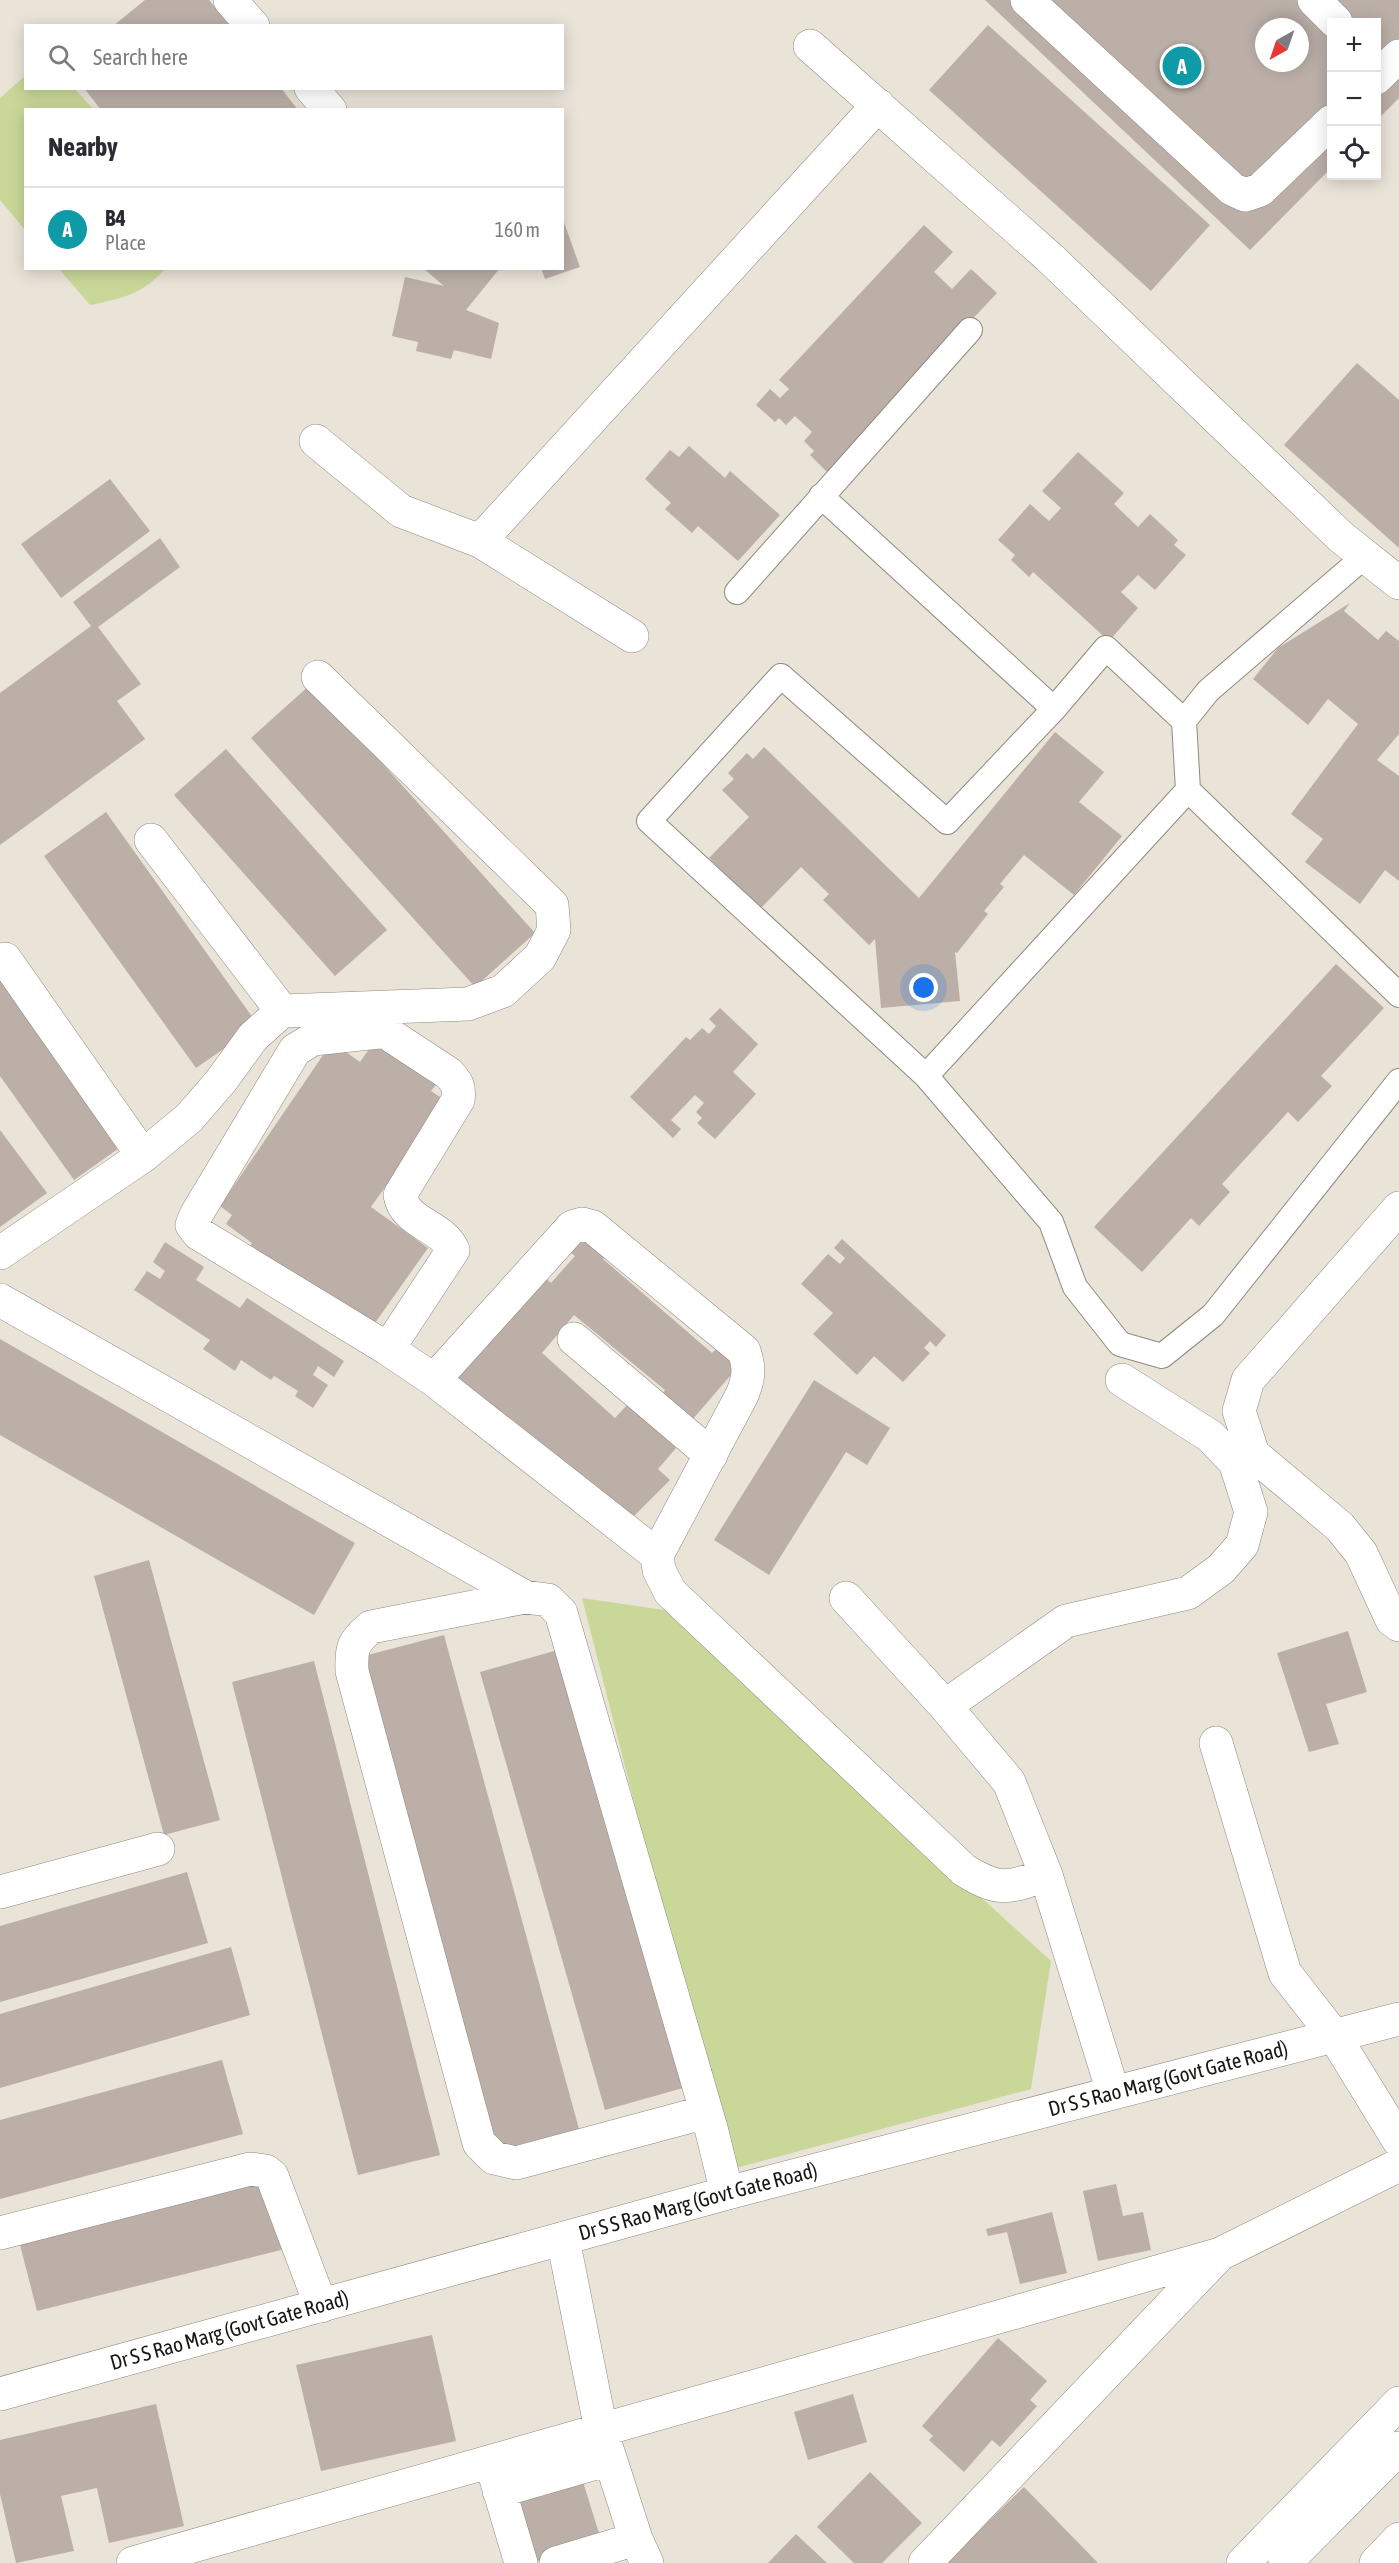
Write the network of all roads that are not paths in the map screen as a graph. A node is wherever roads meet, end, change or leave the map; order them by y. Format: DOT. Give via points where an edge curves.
graph roads {
  1 [pos="230,0"];
  2 [pos="1027,0"];
  3 [pos="1314,0"];
  4 [pos="1332,18"];
  5 [pos="251,24"];
  6 [pos="810,46"];
  7 [pos="313,90"];
  8 [pos="878,105"];
  9 [pos="328,108"];
  10 [pos="1327,126"];
  11 [pos="970,330"];
  12 [pos="316,441"];
  13 [pos="821,496"];
  14 [pos="480,541"];
  15 [pos="1365,556"];
  16 [pos="1399,584"];
  17 [pos="736,592"];
  18 [pos="632,636"];
  19 [pos="318,677"];
  20 [pos="1054,709"];
  21 [pos="1184,721"];
  22 [pos="1188,790"];
  23 [pos="151,840"];
  24 [pos="5,959"];
  25 [pos="1399,994"];
  26 [pos="282,1011"];
  27 [pos="926,1076"];
  28 [pos="1399,1081"];
  29 [pos="143,1156"];
  30 [pos="1399,1208"];
  31 [pos="0,1253"];
  32 [pos="0,1300"];
  33 [pos="574,1339"];
  34 [pos="388,1349"];
  35 [pos="434,1380"];
  36 [pos="1122,1380"];
  37 [pos="711,1455"];
  38 [pos="657,1555"];
  39 [pos="525,1597"];
  40 [pos="846,1598"];
  41 [pos="1399,1625"];
  42 [pos="945,1706"];
  43 [pos="1216,1743"];
  44 [pos="158,1849"];
  45 [pos="1046,1875"];
  46 [pos="0,1892"];
  47 [pos="1399,2019"];
  48 [pos="1335,2037"];
  49 [pos="1113,2092"];
  50 [pos="706,2112"];
  51 [pos="1399,2141"];
  52 [pos="1399,2165"];
  53 [pos="728,2193"];
  54 [pos="0,2234"];
  55 [pos="563,2239"];
  56 [pos="1220,2254"];
  57 [pos="321,2306"];
  58 [pos="0,2394"];
  59 [pos="1399,2403"];
  60 [pos="605,2444"];
  61 [pos="1399,2448"];
  62 [pos="495,2476"];
  63 [pos="1399,2480"];
  64 [pos="1399,2539"];
  65 [pos="635,2555"];
  66 [pos="133,2563"];
  67 [pos="520,2563"];
  68 [pos="556,2563"];
  69 [pos="925,2563"];
  70 [pos="1244,2563"];
  71 [pos="1285,2563"];
  72 [pos="1317,2563"];
  73 [pos="1376,2563"];
  1 -- 5 [label="main road"];
  2 -- 10 [label="main road" via="1232,189 1245,195 1260,190"];
  3 -- 4 [label="main road"];
  6 -- 8 [label="main road"];
  7 -- 9 [label="main road"];
  8 -- 14 [label="main road"];
  8 -- 15 [label="main road" via="1049,257"];
  11 -- 13 [label="lane"];
  12 -- 14 [label="main road" via="401,511"];
  13 -- 17 [label="lane"];
  13 -- 20 [label="lane"];
  14 -- 18 [label="main road"];
  15 -- 16 [label="main road"];
  15 -- 21 [label="lane" via="1208,691"];
  19 -- 26 [label="main road" via="552,904 554,930 540,957 503,991 468,1004"];
  20 -- 21 [label="lane" via="1106,648"];
  20 -- 27 [label="lane" via="947,822 781,676 649,821"];
  21 -- 22 [label="lane"];
  22 -- 25 [label="lane"];
  22 -- 27 [label="lane"];
  23 -- 26 [label="main road"];
  24 -- 29 [label="main road"];
  26 -- 29 [label="main road" via="253,1037 189,1118"];
  27 -- 28 [label="lane" via="1051,1222 1075,1287 1120,1344 1162,1356 1213,1314"];
  29 -- 31 [label="main road"];
  30 -- 41 [label="main road" via="1248,1380 1239,1411 1253,1454 1340,1527 1361,1553 1392,1620"];
  32 -- 39 [label="main road"];
  33 -- 37 [label="main road"];
  34 -- 34 [label="main road" via="199,1234 192,1225 295,1050 313,1040 387,1033 448,1073 460,1091 400,1195 408,1214 448,1239 453,1250"];
  34 -- 35 [label="main road"];
  35 -- 37 [label="main road" via="572,1227 582,1224 593,1227 744,1351 748,1381"];
  35 -- 38 [label="main road"];
  36 -- 42 [label="main road" via="1210,1436 1235,1462 1251,1512 1242,1545 1221,1569 1188,1593 1066,1621"];
  37 -- 38 [label="main road"];
  38 -- 45 [label="main road" via="670,1592 964,1870 985,1884 1013,1887"];
  39 -- 50 [label="main road" via="548,1600 561,1613"];
  39 -- 50 [label="main road" via="371,1627 356,1640 351,1653 351,1671 479,2143 494,2158 516,2163"];
  40 -- 42 [label="main road"];
  42 -- 45 [label="main road" via="1009,1782"];
  43 -- 48 [label="main road" via="1285,1973"];
  44 -- 46 [label="main road"];
  45 -- 49 [label="main road"];
  47 -- 48 [label="main road, Dr S S Rao Marg (Govt Gate Road)"];
  48 -- 49 [label="main road, Dr S S Rao Marg (Govt Gate Road)"];
  48 -- 51 [label="main road"];
  49 -- 53 [label="main road, Dr S S Rao Marg (Govt Gate Road)"];
  50 -- 53 [label="main road"];
  52 -- 56 [label="main road"];
  53 -- 55 [label="main road, Dr S S Rao Marg (Govt Gate Road)"];
  54 -- 57 [label="main road" via="250,2169 266,2171 272,2176"];
  55 -- 57 [label="main road, Dr S S Rao Marg (Govt Gate Road)"];
  55 -- 60 [label="main road"];
  56 -- 60 [label="main road"];
  56 -- 69 [label="main road"];
  57 -- 58 [label="main road, Dr S S Rao Marg (Govt Gate Road)"];
  59 -- 70 [label="main road"];
  60 -- 62 [label="main road"];
  60 -- 65 [label="main road"];
  61 -- 71 [label="main road"];
  62 -- 66 [label="main road"];
  62 -- 67 [label="main road"];
  63 -- 72 [label="main road"];
  64 -- 73 [label="main road"];
  65 -- 68 [label="main road"];
}
